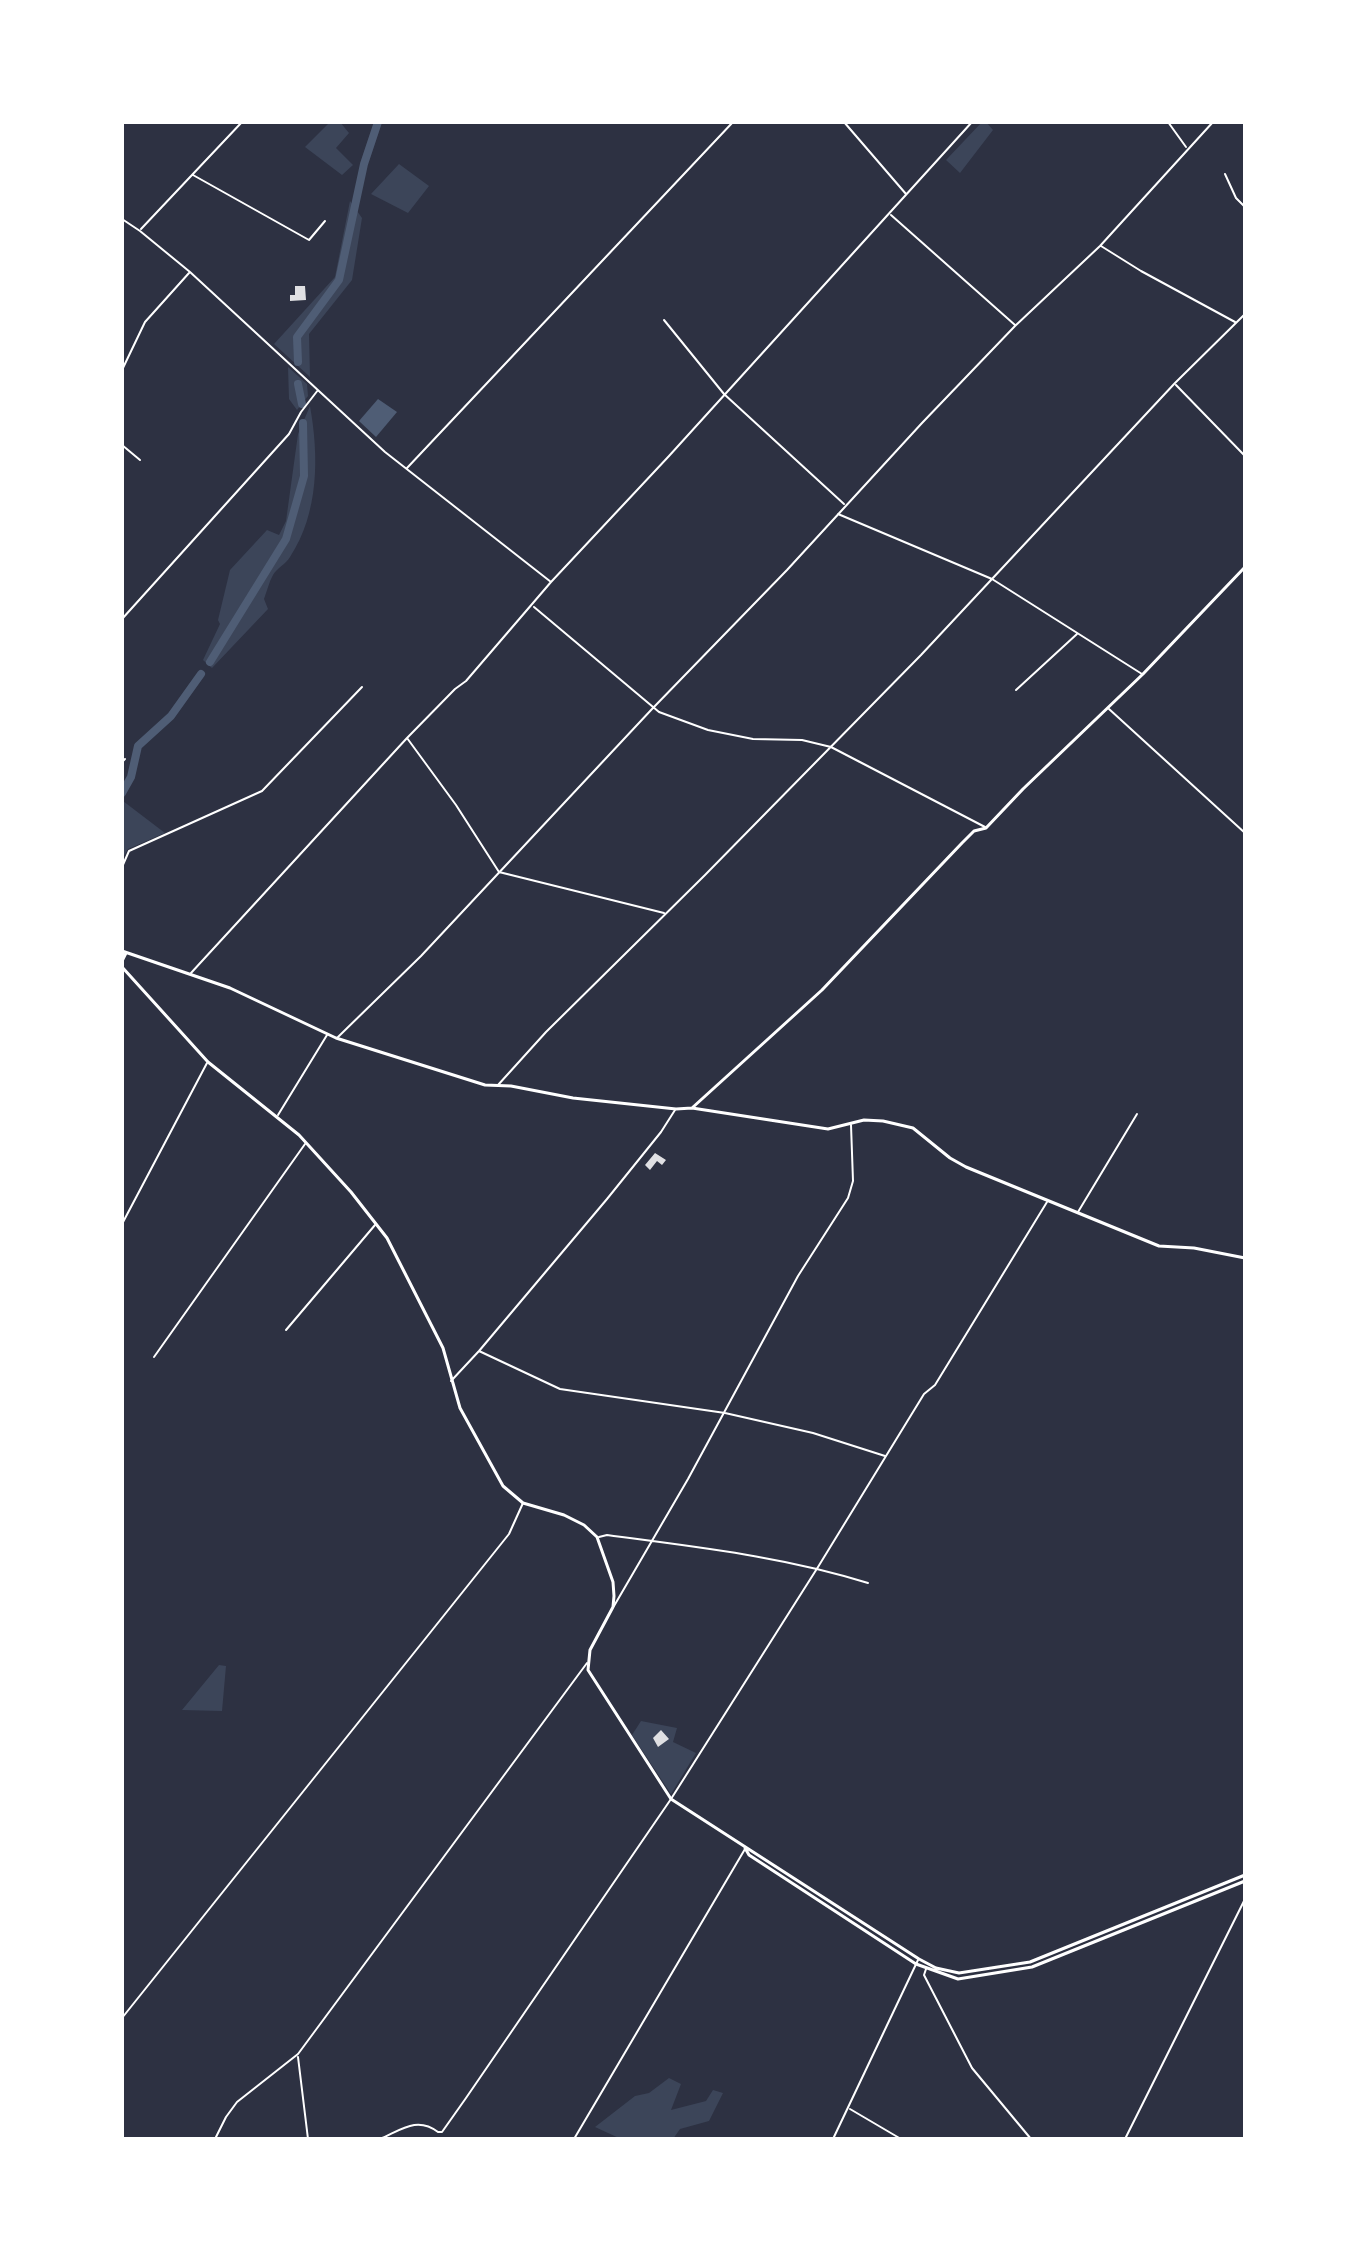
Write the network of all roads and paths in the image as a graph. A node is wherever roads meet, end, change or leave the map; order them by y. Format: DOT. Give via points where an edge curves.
graph roads {
  1 [pos="242,122"];
  2 [pos="733,122"];
  3 [pos="844,122"];
  4 [pos="972,122"];
  5 [pos="1168,122"];
  6 [pos="1213,122"];
  7 [pos="1187,148"];
  8 [pos="1225,174"];
  9 [pos="193,175"];
  10 [pos="907,194"];
  11 [pos="1245,207"];
  12 [pos="889,214"];
  13 [pos="122,219"];
  14 [pos="325,221"];
  15 [pos="140,231"];
  16 [pos="1100,246"];
  17 [pos="190,272"];
  18 [pos="1245,314"];
  19 [pos="664,320"];
  20 [pos="1236,323"];
  21 [pos="1015,326"];
  22 [pos="122,370"];
  23 [pos="1175,383"];
  24 [pos="318,390"];
  25 [pos="724,394"];
  26 [pos="122,445"];
  27 [pos="1245,456"];
  28 [pos="140,460"];
  29 [pos="406,469"];
  30 [pos="845,505"];
  31 [pos="838,514"];
  32 [pos="1245,567"];
  33 [pos="992,579"];
  34 [pos="551,582"];
  35 [pos="532,606"];
  36 [pos="122,619"];
  37 [pos="1078,633"];
  38 [pos="1143,674"];
  39 [pos="362,687"];
  40 [pos="1016,690"];
  41 [pos="1108,708"];
  42 [pos="652,709"];
  43 [pos="407,738"];
  44 [pos="831,747"];
  45 [pos="986,828"];
  46 [pos="1245,833"];
  47 [pos="122,867"];
  48 [pos="499,872"];
  49 [pos="665,913"];
  50 [pos="124,952"];
  51 [pos="122,961"];
  52 [pos="122,967"];
  53 [pos="191,973"];
  54 [pos="328,1034"];
  55 [pos="336,1038"];
  56 [pos="208,1062"];
  57 [pos="498,1085"];
  58 [pos="692,1108"];
  59 [pos="676,1109"];
  60 [pos="1137,1114"];
  61 [pos="277,1117"];
  62 [pos="850,1124"];
  63 [pos="306,1143"];
  64 [pos="1048,1200"];
  65 [pos="1078,1212"];
  66 [pos="122,1224"];
  67 [pos="376,1224"];
  68 [pos="1245,1258"];
  69 [pos="286,1330"];
  70 [pos="479,1351"];
  71 [pos="154,1357"];
  72 [pos="451,1381"];
  73 [pos="725,1413"];
  74 [pos="885,1456"];
  75 [pos="523,1503"];
  76 [pos="597,1537"];
  77 [pos="652,1541"];
  78 [pos="818,1567"];
  79 [pos="868,1583"];
  80 [pos="613,1607"];
  81 [pos="587,1663"];
  82 [pos="671,1799"];
  83 [pos="745,1848"];
  84 [pos="789,1874"];
  85 [pos="1245,1875"];
  86 [pos="787,1879"];
  87 [pos="1245,1881"];
  88 [pos="1245,1899"];
  89 [pos="918,1961"];
  90 [pos="927,1966"];
  91 [pos="122,2018"];
  92 [pos="298,2054"];
  93 [pos="849,2108"];
  94 [pos="215,2139"];
  95 [pos="308,2139"];
  96 [pos="380,2139"];
  97 [pos="574,2139"];
  98 [pos="833,2139"];
  99 [pos="901,2139"];
  100 [pos="1031,2139"];
  101 [pos="1125,2139"];
  1 -- 9 [label="street"];
  2 -- 29 [label="street"];
  3 -- 10 [label="street"];
  4 -- 10 [label="street"];
  5 -- 7 [label="street"];
  6 -- 7 [label="street"];
  7 -- 16 [label="street"];
  8 -- 11 [label="street"];
  9 -- 14 [label="street" via="309,240"];
  9 -- 15 [label="street"];
  10 -- 12 [label="street"];
  12 -- 21 [label="street"];
  12 -- 25 [label="street"];
  13 -- 15 [label="street"];
  15 -- 17 [label="street"];
  16 -- 20 [label="street"];
  16 -- 21 [label="street"];
  17 -- 22 [label="street" via="145,322"];
  17 -- 24 [label="street"];
  18 -- 20 [label="street"];
  19 -- 25 [label="street"];
  20 -- 23 [label="street"];
  21 -- 30 [label="street"];
  23 -- 27 [label="street"];
  23 -- 33 [label="street"];
  24 -- 29 [label="street"];
  24 -- 36 [label="street" via="289,434"];
  25 -- 30 [label="street"];
  25 -- 34 [label="street"];
  26 -- 28 [label="street"];
  29 -- 34 [label="street"];
  30 -- 31 [label="street"];
  31 -- 33 [label="street"];
  31 -- 42 [label="street"];
  32 -- 38 [label="main road"];
  33 -- 37 [label="street"];
  33 -- 44 [label="street"];
  34 -- 35 [label="street"];
  35 -- 42 [label="street"];
  35 -- 43 [label="street"];
  37 -- 38 [label="street"];
  37 -- 40 [label="street"];
  38 -- 41 [label="main road"];
  39 -- 47 [label="street" via="262,791 129,851"];
  41 -- 45 [label="main road"];
  41 -- 46 [label="street"];
  42 -- 44 [label="street" via="708,730"];
  42 -- 48 [label="street"];
  43 -- 48 [label="street"];
  43 -- 53 [label="street"];
  44 -- 45 [label="street"];
  44 -- 49 [label="street"];
  45 -- 58 [label="main road" via="974,831 822,990"];
  48 -- 49 [label="street"];
  48 -- 55 [label="street"];
  49 -- 57 [label="street"];
  50 -- 51 [label="main road"];
  50 -- 53 [label="main road"];
  52 -- 56 [label="main road"];
  53 -- 54 [label="main road"];
  54 -- 55 [label="main road"];
  54 -- 61 [label="street"];
  55 -- 57 [label="main road"];
  56 -- 61 [label="main road"];
  56 -- 66 [label="street"];
  57 -- 59 [label="main road"];
  58 -- 59 [label="main road"];
  58 -- 62 [label="main road" via="828,1129"];
  59 -- 70 [label="street"];
  60 -- 65 [label="street"];
  61 -- 63 [label="main road"];
  62 -- 64 [label="main road" via="873,1120 913,1128 966,1167"];
  62 -- 73 [label="street" via="853,1181 848,1198 798,1276"];
  63 -- 67 [label="main road"];
  63 -- 71 [label="street"];
  64 -- 65 [label="main road"];
  64 -- 74 [label="street" via="935,1385"];
  65 -- 68 [label="main road" via="1159,1246"];
  67 -- 69 [label="street"];
  67 -- 72 [label="main road" via="426,1311"];
  70 -- 72 [label="street"];
  70 -- 73 [label="street" via="560,1389"];
  72 -- 75 [label="main road" via="503,1486"];
  73 -- 74 [label="street" via="826,1436"];
  73 -- 77 [label="street"];
  74 -- 78 [label="street"];
  75 -- 76 [label="main road" via="564,1515"];
  75 -- 91 [label="street" via="509,1534"];
  76 -- 77 [label="street"];
  76 -- 80 [label="main road" via="613,1582"];
  77 -- 78 [label="street"];
  77 -- 80 [label="street"];
  78 -- 79 [label="street"];
  78 -- 82 [label="street"];
  80 -- 81 [label="main road"];
  81 -- 82 [label="main road"];
  81 -- 92 [label="street"];
  82 -- 83 [label="main road"];
  82 -- 96 [label="street" via="442,2132 418,2123"];
  83 -- 84 [label="main road"];
  83 -- 86 [label="main road"];
  83 -- 97 [label="street"];
  84 -- 86 [label="main road"];
  84 -- 89 [label="main road"];
  85 -- 90 [label="main road" via="1030,1962 965,1973"];
  86 -- 89 [label="main road"];
  87 -- 90 [label="main road" via="1032,1967 967,1979"];
  88 -- 101 [label="street"];
  89 -- 90 [label="main road"];
  89 -- 93 [label="street"];
  90 -- 100 [label="street" via="924,1975 972,2068"];
  92 -- 94 [label="street" via="237,2102"];
  92 -- 95 [label="street"];
  93 -- 98 [label="street"];
  93 -- 99 [label="street"];
}
